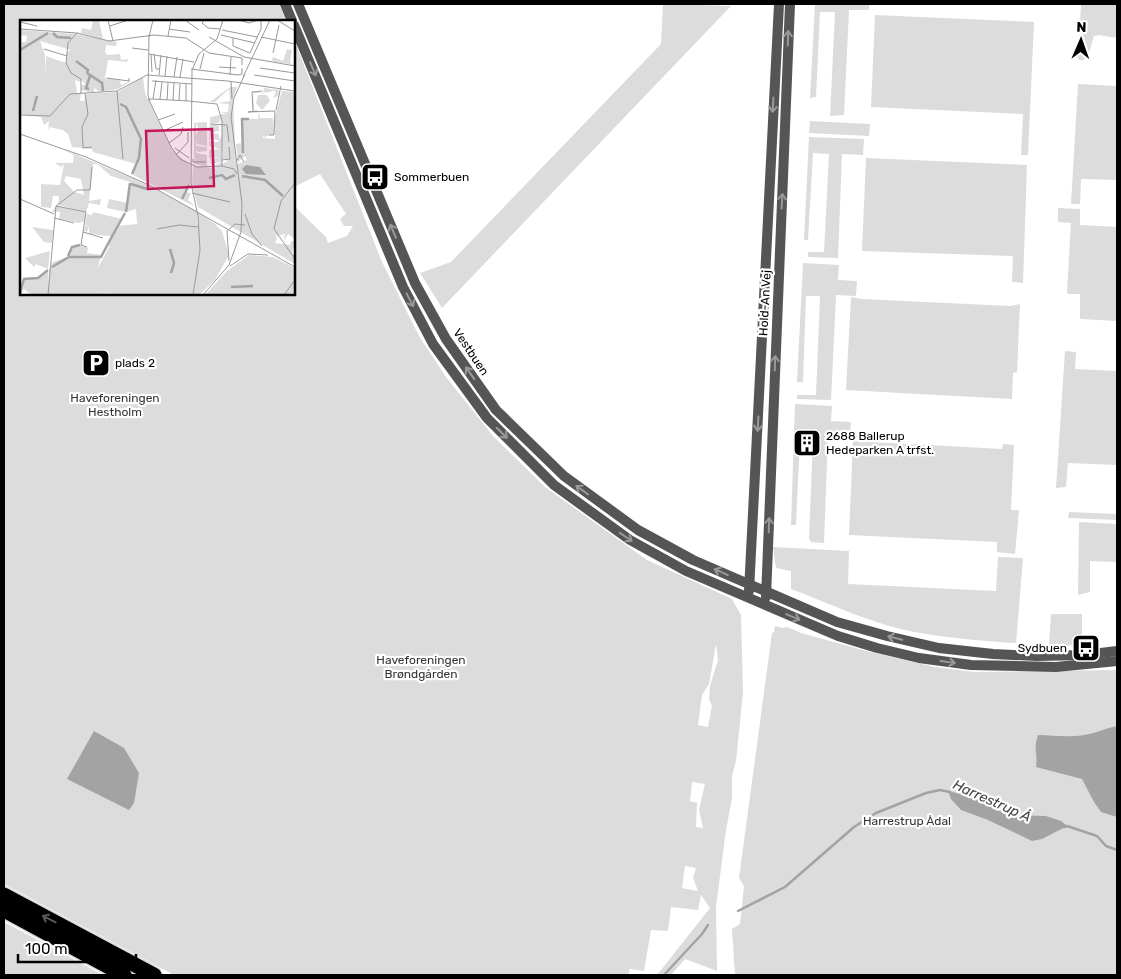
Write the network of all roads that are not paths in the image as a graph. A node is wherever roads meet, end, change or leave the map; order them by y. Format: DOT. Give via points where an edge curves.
graph roads {
  1 [pos="285,4"];
  2 [pos="298,4"];
  3 [pos="779,4"];
  4 [pos="790,4"];
  5 [pos="292,20"];
  6 [pos="295,28"];
  7 [pos="750,585"];
  8 [pos="766,592"];
  9 [pos="749,597"];
  10 [pos="765,604"];
  11 [pos="1117,650"];
  12 [pos="1117,661"];
  13 [pos="4,895"];
  14 [pos="4,910"];
  15 [pos="124,975"];
  16 [pos="154,975"];
  1 -- 5 [label="street, Vestbuen"];
  7 -- 2 [label="street, Vestbuen, one-way" via="693,560 638,530 564,476 496,410 446,339 415,283"];
  3 -- 7 [label="street, Hold-An Vej, one-way"];
  8 -- 4 [label="street, Hold-An Vej, one-way"];
  6 -- 9 [label="street, Vestbuen, one-way" via="403,287 434,344 487,418 554,486 630,540 686,571"];
  7 -- 8 [label="street, Vestbuen"];
  7 -- 9 [label="street, Hold-An Vej"];
  8 -- 10 [label="street, Hold-An Vej"];
  11 -- 8 [label="street, one-way" via="1084,655 1037,656 939,648 837,622"];
  9 -- 10 [label="street"];
  10 -- 12 [label="street, one-way" via="838,636 919,658 971,666 1027,667"];
  16 -- 13 [label="highway, one-way"];
  14 -- 15 [label="highway"];
}
